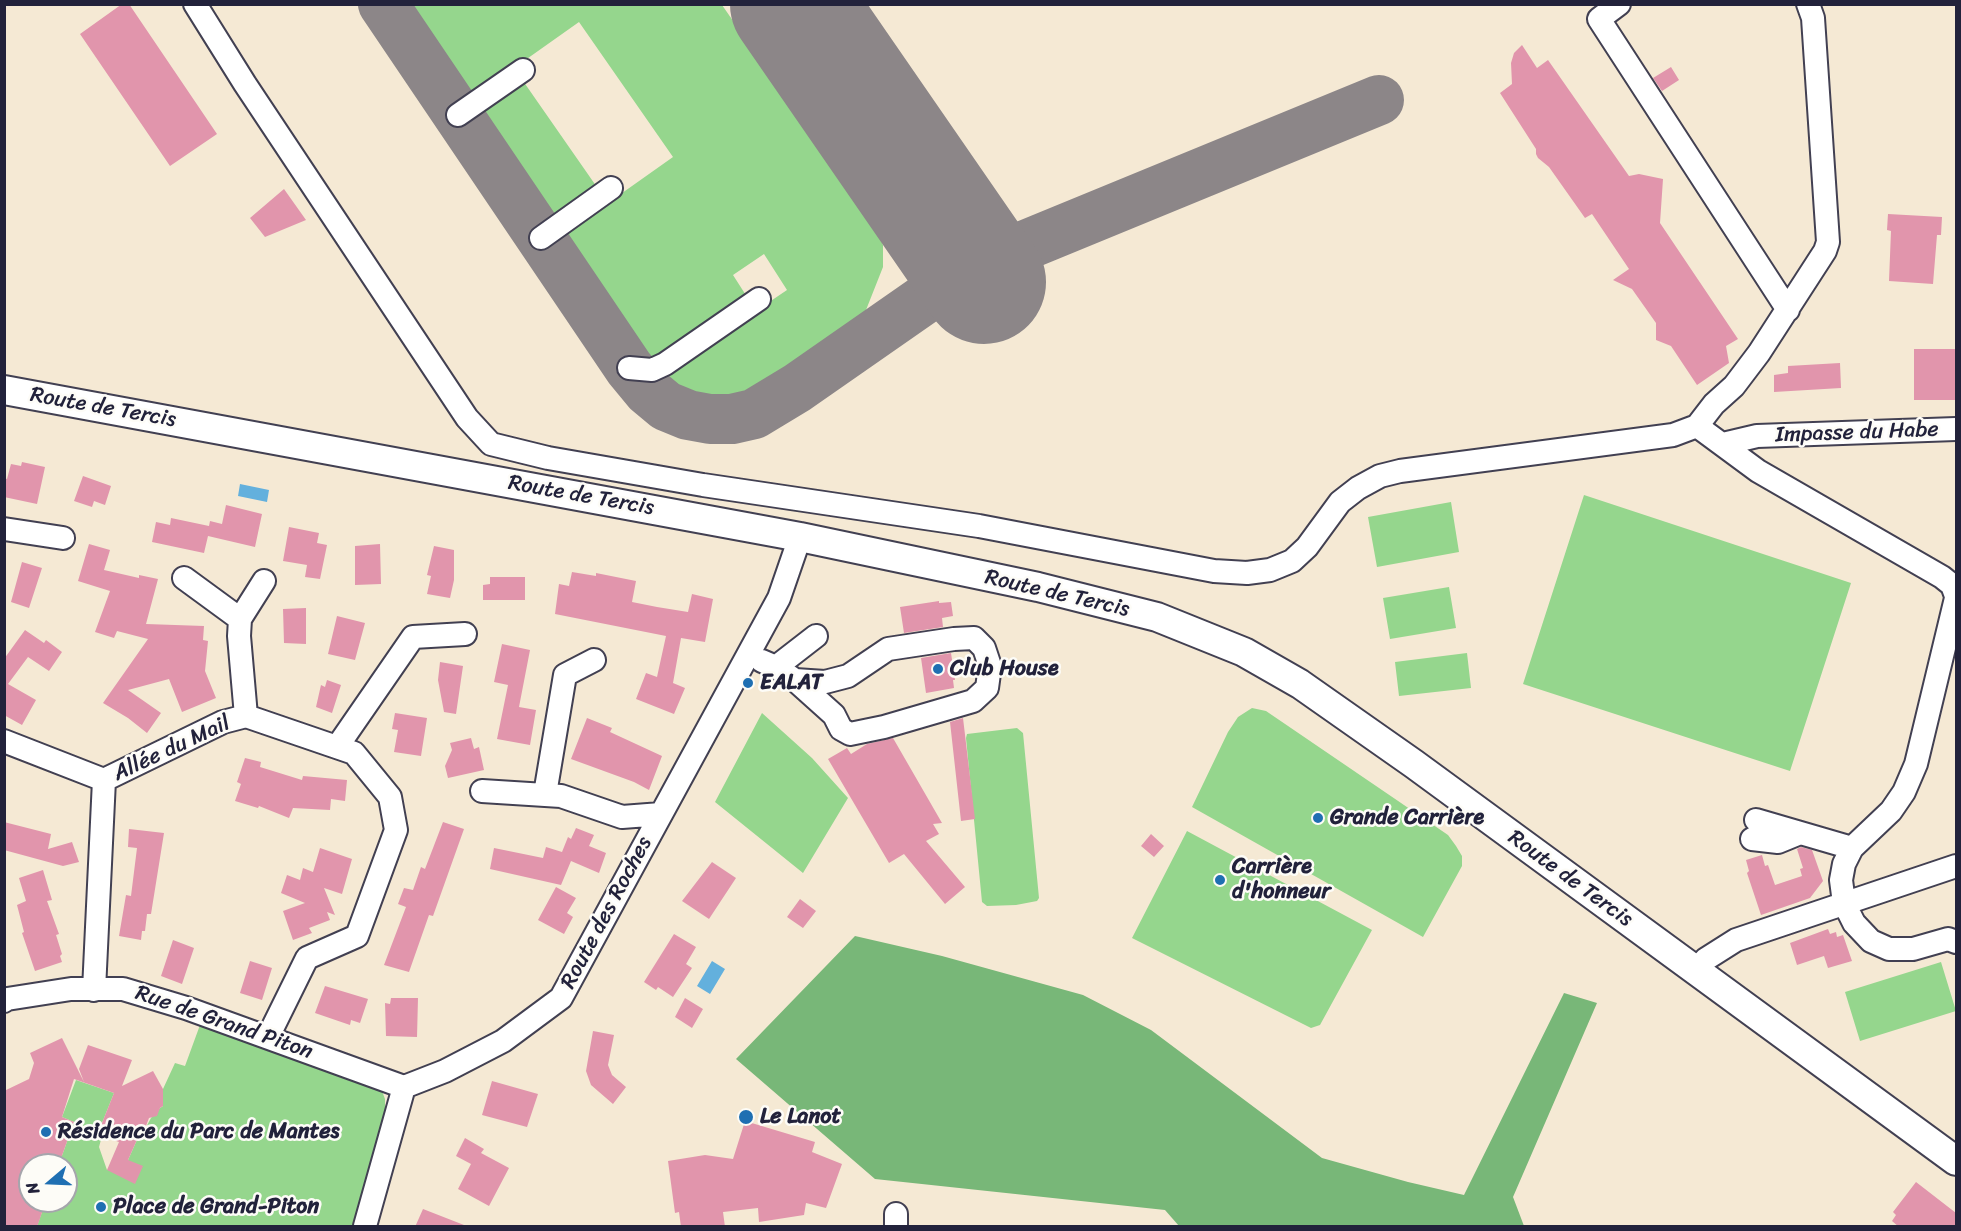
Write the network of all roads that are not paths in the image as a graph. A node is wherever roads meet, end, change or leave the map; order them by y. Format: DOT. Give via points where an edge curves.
graph roads {
  1 [pos="195,4"];
  2 [pos="1619,4"];
  3 [pos="1809,4"];
  4 [pos="523,70"];
  5 [pos="458,115"];
  6 [pos="611,188"];
  7 [pos="541,238"];
  8 [pos="759,299"];
  9 [pos="1788,309"];
  10 [pos="629,368"];
  11 [pos="4,390"];
  12 [pos="1697,426"];
  13 [pos="1956,429"];
  14 [pos="1723,444"];
  15 [pos="4,529"];
  16 [pos="800,537"];
  17 [pos="63,538"];
  18 [pos="184,578"];
  19 [pos="264,581"];
  20 [pos="1956,597"];
  21 [pos="240,619"];
  22 [pos="465,634"];
  23 [pos="816,636"];
  24 [pos="747,655"];
  25 [pos="594,660"];
  26 [pos="776,667"];
  27 [pos="795,680"];
  28 [pos="246,716"];
  29 [pos="4,741"];
  30 [pos="337,747"];
  31 [pos="104,780"];
  32 [pos="482,791"];
  33 [pos="544,794"];
  34 [pos="661,814"];
  35 [pos="1754,830"];
  36 [pos="1852,848"];
  37 [pos="1956,866"];
  38 [pos="1844,903"];
  39 [pos="1956,942"];
  40 [pos="1695,970"];
  41 [pos="94,990"];
  42 [pos="5,997"];
  43 [pos="268,1037"];
  44 [pos="404,1087"];
  45 [pos="1956,1161"];
  46 [pos="365,1227"];
  1 -- 12 [label="street" via="467,418 492,444 548,458 703,485 979,526 1214,571 1247,573 1270,570 1292,561 1340,502 1380,476 1673,435"];
  2 -- 9 [label="street" via="1599,19"];
  3 -- 9 [label="street" via="1816,50 1828,242"];
  4 -- 5 [label="street"];
  6 -- 7 [label="street"];
  8 -- 10 [label="street" via="665,364 652,370"];
  9 -- 12 [label="street" via="1734,387"];
  11 -- 16 [label="main road, Route de Tercis"];
  12 -- 14 [label="street"];
  13 -- 14 [label="street, Impasse du Habe" via="1757,436"];
  14 -- 20 [label="street" via="1758,471 1942,577 1952,585"];
  15 -- 17 [label="street"];
  16 -- 24 [label="street, Route des Roches" via="779,598"];
  16 -- 40 [label="main road, Route de Tercis" via="1038,587 1157,617 1244,652 1300,684 1377,738"];
  18 -- 21 [label="street"];
  19 -- 21 [label="street"];
  20 -- 36 [label="street" via="1916,764 1892,811"];
  21 -- 28 [label="street"];
  22 -- 30 [label="street" via="413,637"];
  23 -- 26 [label="street"];
  24 -- 26 [label="street"];
  24 -- 34 [label="street, Route des Roches"];
  25 -- 33 [label="street" via="565,675"];
  26 -- 27 [label="street"];
  27 -- 27 [label="street" via="833,680 848,676 888,649 954,639 974,638 984,648 990,666 987,688 973,701 850,734"];
  28 -- 30 [label="street, Allée du Mail"];
  28 -- 31 [label="street, Allée du Mail" via="223,722"];
  29 -- 31 [label="street, Allée du Mail"];
  30 -- 43 [label="street, Allée du Mail" via="354,753 390,797 396,830 357,936 307,958"];
  31 -- 41 [label="street"];
  32 -- 33 [label="street"];
  33 -- 34 [label="street" via="622,817"];
  34 -- 44 [label="street, Route des Roches" via="561,998 503,1041"];
  35 -- 36 [label="street" via="1778,842 1800,833"];
  36 -- 38 [label="street" via="1841,880"];
  37 -- 38 [label="street"];
  38 -- 39 [label="street" via="1854,923 1871,941 1889,949 1912,949 1948,939"];
  38 -- 40 [label="street" via="1736,940"];
  40 -- 45 [label="main road, Route de Tercis"];
  41 -- 42 [label="street, Rue de Grand Piton"];
  41 -- 43 [label="street, Rue de Grand Piton" via="123,988"];
  43 -- 44 [label="street, Rue de Grand Piton"];
  44 -- 46 [label="street"];
}
